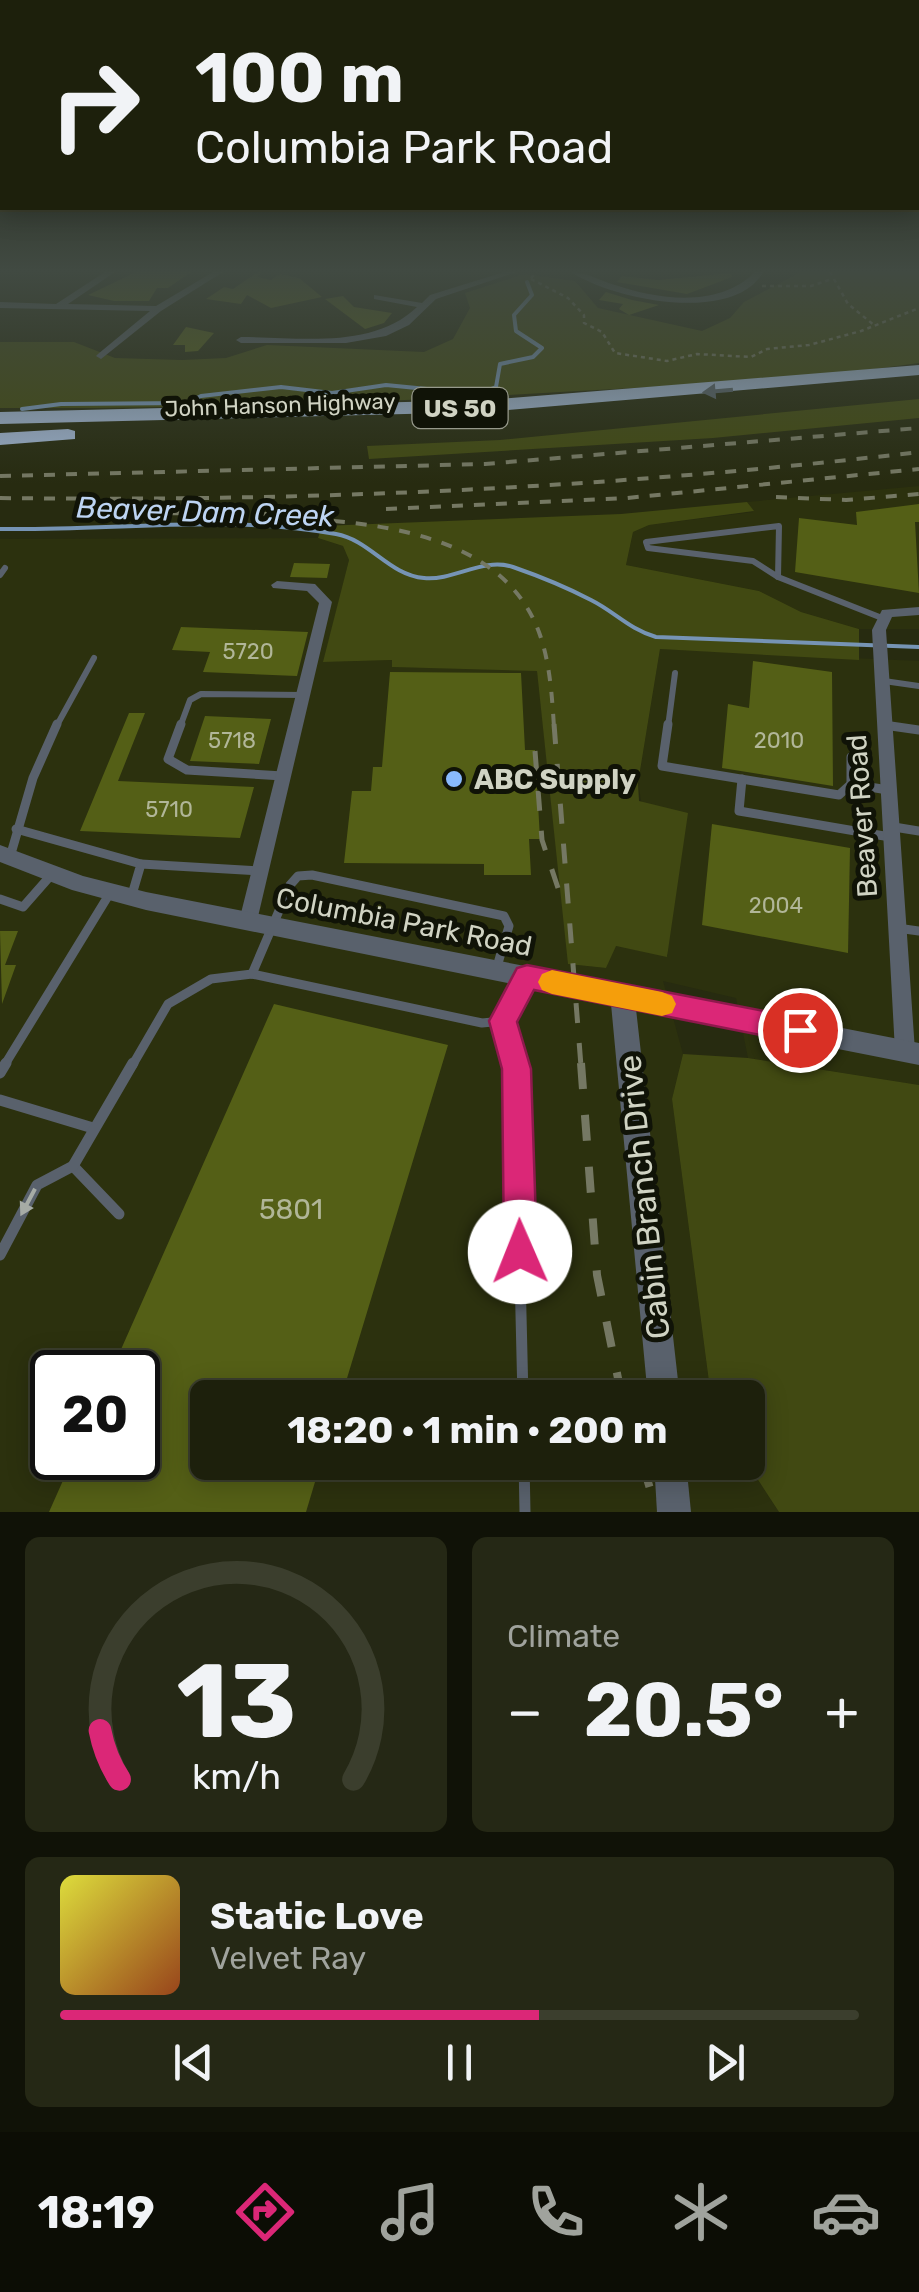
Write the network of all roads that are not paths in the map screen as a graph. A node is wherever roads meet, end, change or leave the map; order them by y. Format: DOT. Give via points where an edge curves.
graph roads {
  1 [pos="117,343"];
  2 [pos="101,356"];
  3 [pos="919,370"];
  4 [pos="919,388"];
  5 [pos="0,418"];
  6 [pos="0,437"];
  7 [pos="778,577"];
  8 [pos="277,584"];
  9 [pos="919,612"];
  10 [pos="880,624"];
  11 [pos="94,658"];
  12 [pos="675,673"];
  13 [pos="881,681"];
  14 [pos="919,686"];
  15 [pos="303,695"];
  16 [pos="884,725"];
  17 [pos="919,730"];
  18 [pos="851,757"];
  19 [pos="283,776"];
  20 [pos="742,779"];
  21 [pos="851,784"];
  22 [pos="888,790"];
  23 [pos="16,829"];
  24 [pos="919,831"];
  25 [pos="891,832"];
  26 [pos="5,855"];
  27 [pos="141,864"];
  28 [pos="260,871"];
  29 [pos="52,874"];
  30 [pos="120,895"];
  31 [pos="0,899"];
  32 [pos="248,922"];
  33 [pos="273,926"];
  34 [pos="898,928"];
  35 [pos="919,931"];
  36 [pos="496,970"];
  37 [pos="252,974"];
  38 [pos="527,976"];
  39 [pos="623,997"];
  40 [pos="503,1021"];
  41 [pos="912,1052"];
  42 [pos="0,1073"];
  43 [pos="0,1100"];
  44 [pos="92,1128"];
  45 [pos="74,1166"];
  46 [pos="119,1214"];
  47 [pos="0,1255"];
  48 [pos="523,1380"];
  49 [pos="662,1380"];
  50 [pos="524,1480"];
  51 [pos="672,1480"];
  52 [pos="675,1511"];
  53 [pos="524,1512"];
  1 -- 2 [label="street"];
  3 -- 5 [label="highway, John Hanson Highway / US 50, one-way" via="486,406"];
  4 -- 6 [label="highway, John Hanson Highway / US 50" via="488,423"];
  7 -- 7 [label="lane" via="753,562 648,548 646,542 779,526"];
  7 -- 10 [label="lane"];
  8 -- 15 [label="street" via="310,587 326,602"];
  9 -- 10 [label="street" via="891,612"];
  10 -- 13 [label="street, Beaver Road"];
  11 -- 23 [label="lane" via="50,730"];
  12 -- 20 [label="lane" via="662,766"];
  13 -- 14 [label="lane"];
  13 -- 16 [label="street, Beaver Road"];
  15 -- 19 [label="street"];
  15 -- 19 [label="lane" via="201,694 190,700 168,759 188,770"];
  16 -- 17 [label="lane"];
  16 -- 22 [label="street, Beaver Road"];
  18 -- 21 [label="lane"];
  19 -- 28 [label="street"];
  20 -- 21 [label="lane" via="839,795"];
  20 -- 25 [label="lane" via="739,811"];
  21 -- 22 [label="lane"];
  22 -- 25 [label="street, Beaver Road"];
  23 -- 26 [label="lane"];
  23 -- 27 [label="lane"];
  24 -- 25 [label="lane"];
  25 -- 34 [label="street, Beaver Road"];
  26 -- 29 [label="street, Columbia Park Road"];
  27 -- 28 [label="lane"];
  27 -- 30 [label="lane"];
  28 -- 32 [label="street"];
  29 -- 30 [label="street, Columbia Park Road"];
  29 -- 31 [label="lane" via="22,907"];
  30 -- 32 [label="street, Columbia Park Road"];
  30 -- 42 [label="lane"];
  32 -- 33 [label="street, Columbia Park Road"];
  33 -- 36 [label="street, Columbia Park Road"];
  33 -- 36 [label="lane" via="298,876 408,892 504,916 509,926"];
  33 -- 37 [label="lane"];
  34 -- 35 [label="lane"];
  34 -- 41 [label="street, Beaver Road"];
  36 -- 38 [label="street, Columbia Park Road"];
  37 -- 40 [label="lane" via="482,1023"];
  37 -- 44 [label="lane" via="211,979 168,1004"];
  38 -- 39 [label="street, Columbia Park Road"];
  38 -- 40 [label="lane"];
  39 -- 41 [label="street, Columbia Park Road"];
  39 -- 49 [label="street, Cabin Branch Drive"];
  40 -- 48 [label="lane" via="517,1069"];
  43 -- 44 [label="lane"];
  44 -- 45 [label="lane"];
  45 -- 46 [label="lane"];
  45 -- 47 [label="lane, one-way" via="37,1186"];
  50 -- 53 [label="lane"];
  51 -- 52 [label="street"];
}
